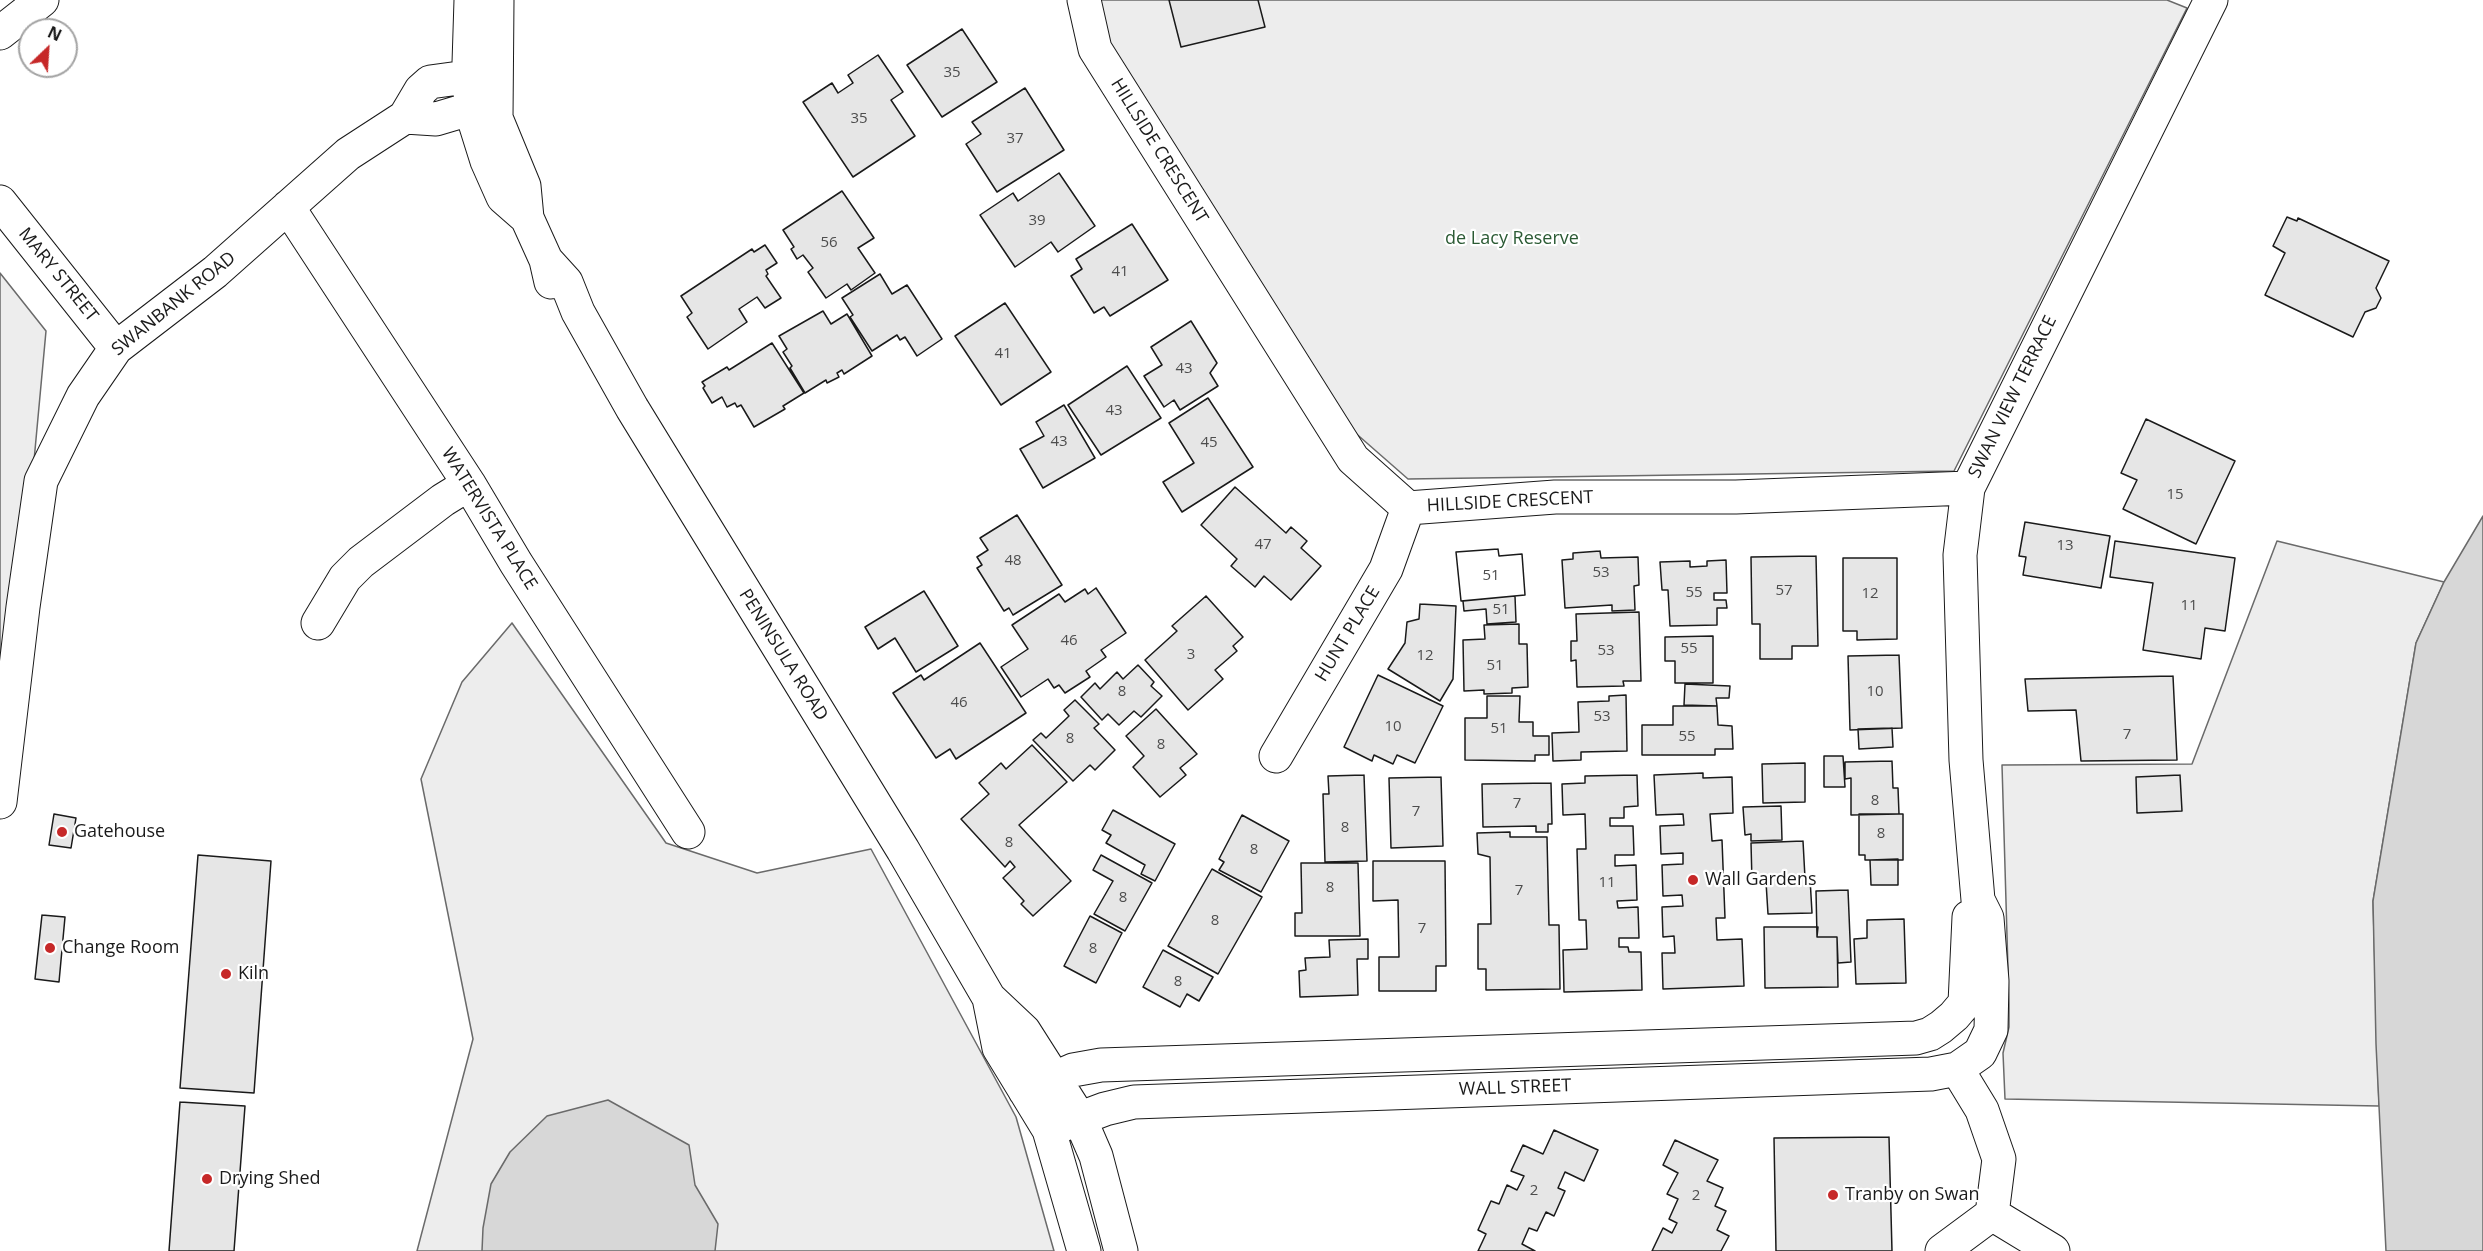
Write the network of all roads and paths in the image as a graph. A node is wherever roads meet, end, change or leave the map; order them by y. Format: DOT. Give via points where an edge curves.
graph roads {
  1 [pos="42,0"];
  2 [pos="471,0"];
  3 [pos="497,0"];
  4 [pos="1084,0"];
  5 [pos="2211,0"];
  6 [pos="0,33"];
  7 [pos="483,90"];
  8 [pos="0,202"];
  9 [pos="288,207"];
  10 [pos="116,348"];
  11 [pos="469,484"];
  12 [pos="1968,488"];
  13 [pos="1408,508"];
  14 [pos="318,623"];
  15 [pos="1276,756"];
  16 [pos="0,802"];
  17 [pos="688,832"];
  18 [pos="1978,900"];
  19 [pos="1954,1016"];
  20 [pos="1776,1043"];
  21 [pos="1479,1052"];
  22 [pos="1276,1059"];
  23 [pos="1969,1061"];
  24 [pos="1781,1079"];
  25 [pos="1039,1084"];
  26 [pos="1482,1089"];
  27 [pos="1279,1096"];
  28 [pos="1080,1119"];
  29 [pos="1049,1131"];
  30 [pos="1992,1214"];
  31 [pos="1084,1251"];
  32 [pos="1120,1251"];
  33 [pos="1942,1251"];
  34 [pos="2053,1251"];
  1 -- 6 [label="street"];
  2 -- 7 [label="street, PENINSULA ROAD"];
  3 -- 7 [label="street, PENINSULA ROAD"];
  4 -- 13 [label="street, HILLSIDE CRESCENT" via="1095,49 1353,459"];
  5 -- 12 [label="street, SWAN VIEW TERRACE"];
  7 -- 9 [label="street, SWANBANK ROAD" via="430,82 405,117 348,154"];
  7 -- 25 [label="street, PENINSULA ROAD" via="524,186 526,218 546,260 566,282 578,312 632,408 903,850 989,998 999,1048"];
  8 -- 10 [label="street, MARY STREET"];
  9 -- 10 [label="street, SWANBANK ROAD" via="215,272"];
  9 -- 11 [label="street, WATERVISTA PLACE"];
  10 -- 16 [label="street, SWANBANK ROAD" via="82,396 41,481"];
  11 -- 14 [label="street" via="361,562 345,578"];
  11 -- 17 [label="street, WATERVISTA PLACE"];
  12 -- 13 [label="street, HILLSIDE CRESCENT" via="1736,497 1555,497"];
  12 -- 18 [label="street, SWAN VIEW TERRACE" via="1960,555 1966,760"];
  13 -- 15 [label="street, HUNT PLACE" via="1386,569"];
  18 -- 19 [label="street, SWAN VIEW TERRACE" via="1968,919 1965,1003"];
  18 -- 23 [label="street, SWAN VIEW TERRACE" via="1987,918 1991,1030"];
  19 -- 20 [label="street, WALL STREET" via="1930,1034 1916,1038"];
  20 -- 21 [label="street, WALL STREET"];
  20 -- 24 [label="street"];
  21 -- 22 [label="street, WALL STREET"];
  21 -- 26 [label="street"];
  22 -- 25 [label="street, WALL STREET" via="1101,1065 1073,1070"];
  22 -- 27 [label="street"];
  23 -- 24 [label="street, WALL STREET" via="1932,1074"];
  23 -- 30 [label="street" via="1999,1159"];
  24 -- 26 [label="street, WALL STREET"];
  25 -- 28 [label="street, PENINSULA ROAD"];
  25 -- 29 [label="street, PENINSULA ROAD"];
  26 -- 27 [label="street, WALL STREET"];
  27 -- 28 [label="street, WALL STREET" via="1134,1102"];
  28 -- 29 [label="street, WALL STREET"];
  28 -- 32 [label="street, PENINSULA ROAD" via="1095,1156"];
  29 -- 31 [label="street, PENINSULA ROAD"];
  30 -- 33 [label="street"];
  30 -- 34 [label="street"];
}
